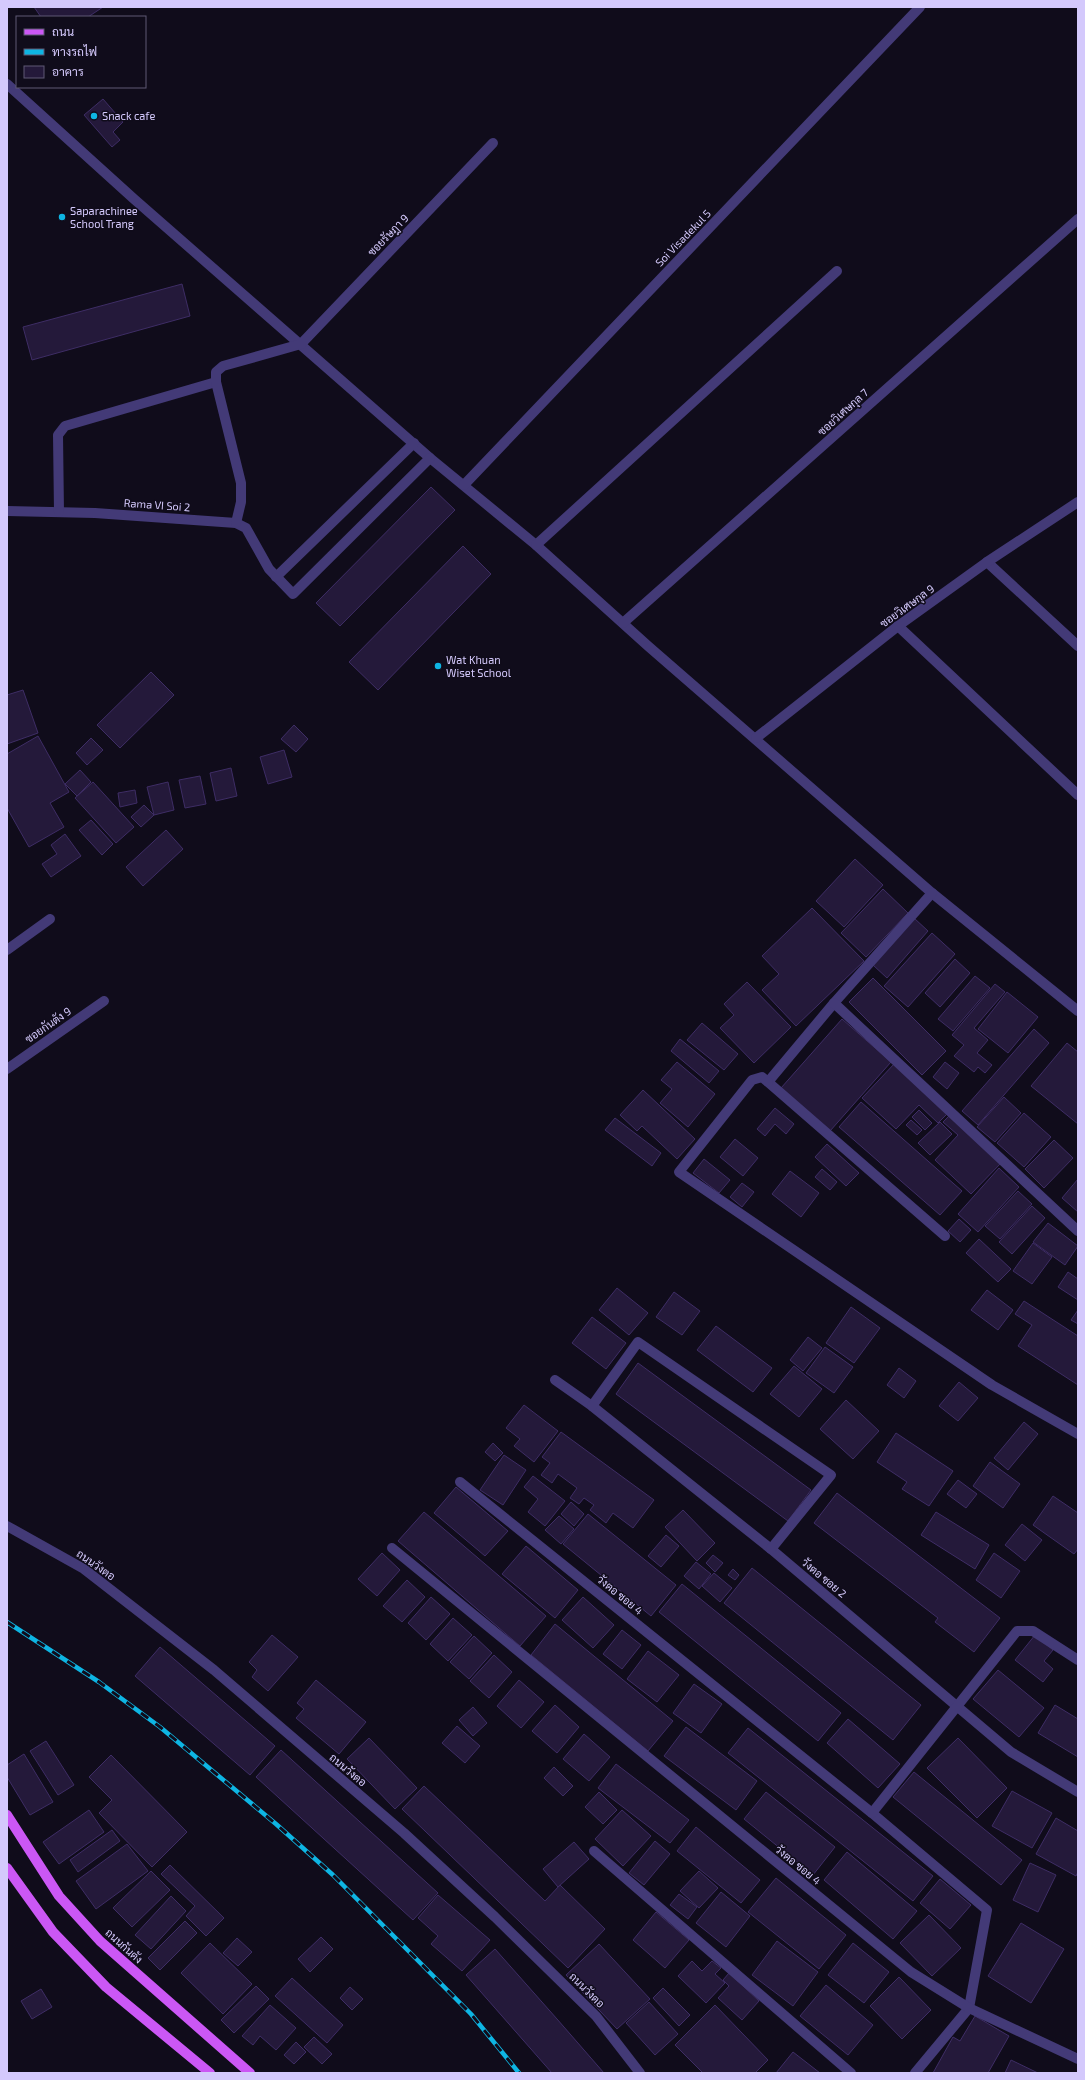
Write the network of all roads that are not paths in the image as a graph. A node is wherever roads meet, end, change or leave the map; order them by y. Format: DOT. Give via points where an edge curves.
graph roads {
  1 [pos="920,7"];
  2 [pos="7,84"];
  3 [pos="493,143"];
  4 [pos="1078,219"];
  5 [pos="837,271"];
  6 [pos="301,344"];
  7 [pos="216,382"];
  8 [pos="414,443"];
  9 [pos="430,458"];
  10 [pos="464,485"];
  11 [pos="1078,502"];
  12 [pos="7,511"];
  13 [pos="59,512"];
  14 [pos="236,523"];
  15 [pos="536,545"];
  16 [pos="987,562"];
  17 [pos="276,577"];
  18 [pos="623,623"];
  19 [pos="898,626"];
  20 [pos="1078,646"];
  21 [pos="756,738"];
  22 [pos="1078,795"];
  23 [pos="932,893"];
  24 [pos="50,919"];
  25 [pos="7,950"];
  26 [pos="104,1001"];
  27 [pos="834,1003"];
  28 [pos="1078,1010"];
  29 [pos="7,1069"];
  30 [pos="768,1082"];
  31 [pos="1078,1231"];
  32 [pos="945,1236"];
  33 [pos="555,1380"];
  34 [pos="592,1406"];
  35 [pos="1078,1434"];
  36 [pos="460,1482"];
  37 [pos="7,1526"];
  38 [pos="392,1548"];
  39 [pos="771,1549"];
  40 [pos="1078,1660"];
  41 [pos="956,1705"];
  42 [pos="1078,1792"];
  43 [pos="872,1813"];
  44 [pos="7,1815"];
  45 [pos="594,1851"];
  46 [pos="7,1868"];
  47 [pos="969,2008"];
  48 [pos="1078,2059"];
  49 [pos="210,2073"];
  50 [pos="250,2073"];
  51 [pos="640,2073"];
  52 [pos="851,2073"];
  53 [pos="915,2073"];
  1 -- 10 [label="street, Soi Visadekul 5"];
  2 -- 6 [label="street" via="134,199"];
  3 -- 6 [label="street, ซอยรัษฎา 9"];
  4 -- 18 [label="street, ซอยวิเศษกุล 7"];
  5 -- 15 [label="street"];
  6 -- 7 [label="street" via="223,366 216,372"];
  6 -- 8 [label="street"];
  7 -- 13 [label="street" via="65,426 58,435"];
  7 -- 14 [label="street" via="241,483 241,502"];
  8 -- 9 [label="street"];
  8 -- 17 [label="street"];
  9 -- 10 [label="street"];
  9 -- 17 [label="street" via="293,594"];
  10 -- 15 [label="street"];
  11 -- 16 [label="street, ซอยวิเศษกุล 9"];
  12 -- 13 [label="street, Rama VI Soi 2"];
  13 -- 14 [label="street, Rama VI Soi 2"];
  14 -- 17 [label="street" via="246,528 264,563"];
  15 -- 18 [label="street"];
  16 -- 19 [label="street, ซอยวิเศษกุล 9"];
  16 -- 20 [label="street"];
  18 -- 21 [label="street"];
  19 -- 21 [label="street, ซอยวิเศษกุล 9"];
  19 -- 22 [label="street"];
  21 -- 23 [label="street"];
  23 -- 27 [label="street"];
  23 -- 28 [label="street"];
  24 -- 25 [label="street"];
  26 -- 29 [label="street, ซอยกันตัง 9"];
  27 -- 30 [label="street"];
  27 -- 31 [label="street"];
  30 -- 32 [label="street"];
  30 -- 35 [label="street" via="762,1077 752,1080 679,1172 992,1385"];
  33 -- 34 [label="street, วังตอ ซอย 2"];
  34 -- 39 [label="street, วังตอ ซอย 2"];
  34 -- 39 [label="street" via="638,1342 831,1475"];
  36 -- 43 [label="street, วังตอ ซอย 4"];
  37 -- 51 [label="street, ถนนวังตอ" via="84,1569 214,1670 404,1833 596,2016"];
  38 -- 47 [label="street, วังตอ ซอย 4" via="911,1972"];
  39 -- 41 [label="street, วังตอ ซอย 2"];
  40 -- 41 [label="street" via="1033,1631 1017,1631"];
  41 -- 42 [label="street, วังตอ ซอย 2" via="1011,1752"];
  41 -- 43 [label="street"];
  43 -- 47 [label="street, วังตอ ซอย 4" via="987,1910"];
  44 -- 50 [label="main road, ถนนกันตัง" via="59,1896 100,1941"];
  45 -- 52 [label="street"];
  46 -- 49 [label="main road" via="53,1932 106,1987"];
  47 -- 48 [label="street, วังตอ ซอย 4"];
  47 -- 53 [label="street"];
}
